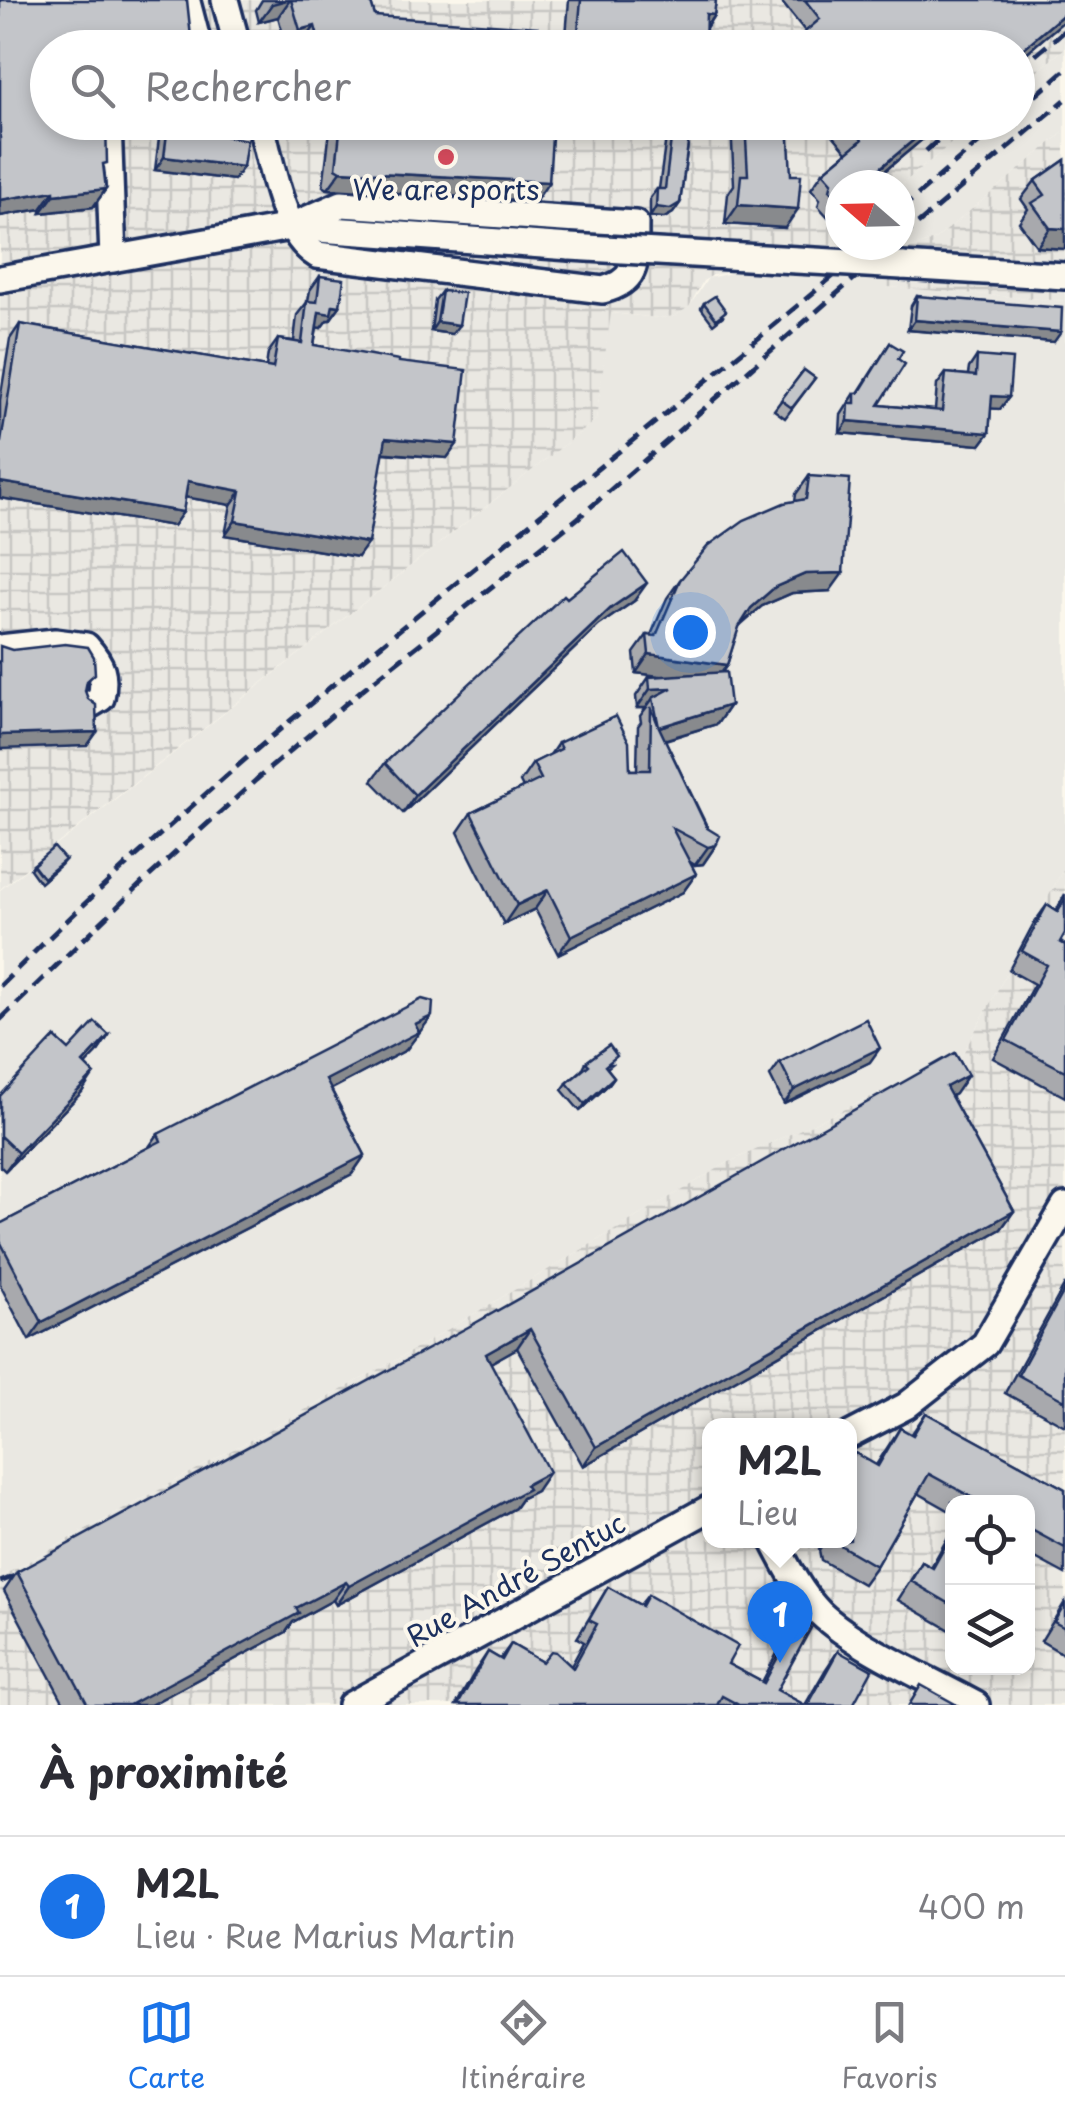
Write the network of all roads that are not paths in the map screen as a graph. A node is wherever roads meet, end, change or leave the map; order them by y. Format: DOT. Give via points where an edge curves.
graph roads {
  1 [pos="225,0"];
  2 [pos="187,2"];
  3 [pos="194,30"];
  4 [pos="233,30"];
  5 [pos="109,140"];
  6 [pos="265,140"];
  7 [pos="290,227"];
  8 [pos="113,259"];
  9 [pos="1065,276"];
  10 [pos="0,279"];
  11 [pos="0,648"];
  12 [pos="91,704"];
  13 [pos="1065,1206"];
  14 [pos="857,1431"];
  15 [pos="702,1512"];
  16 [pos="777,1548"];
  17 [pos="351,1705"];
  18 [pos="976,1705"];
  1 -- 4 [label="street"];
  2 -- 3 [label="street"];
  5 -- 8 [label="street"];
  6 -- 7 [label="street"];
  7 -- 7 [label="street" via="342,204 635,224 634,270 623,285 603,290 317,255"];
  7 -- 8 [label="street"];
  7 -- 9 [label="street, bridge"];
  8 -- 10 [label="street"];
  11 -- 12 [label="street" via="86,646 104,680 101,698"];
  13 -- 14 [label="street" via="985,1344 906,1406"];
  15 -- 17 [label="street, Rue André Sentuc"];
  16 -- 18 [label="street" via="820,1612"];
}
